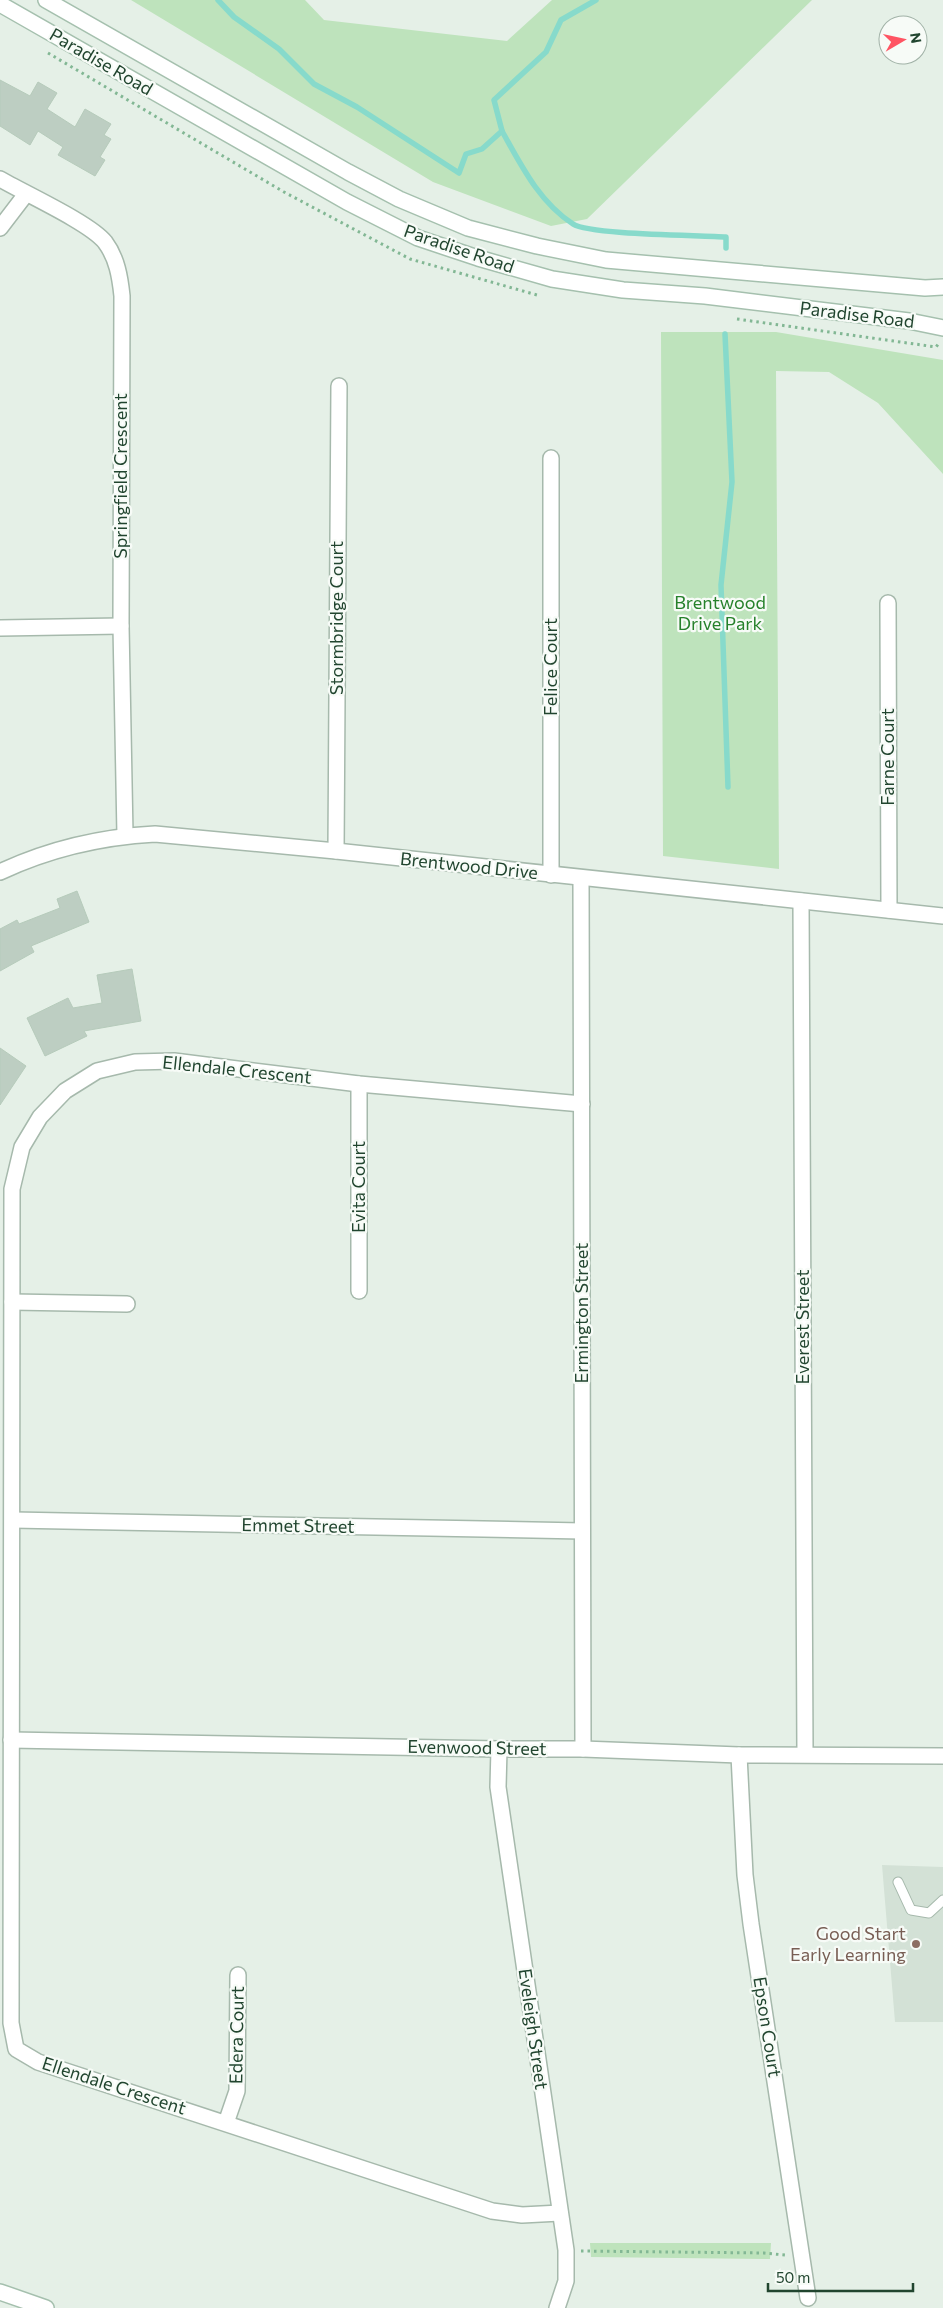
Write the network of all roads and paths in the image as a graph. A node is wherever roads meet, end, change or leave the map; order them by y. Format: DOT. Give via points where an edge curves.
graph roads {
  1 [pos="46,0"];
  2 [pos="0,4"];
  3 [pos="0,179"];
  4 [pos="26,194"];
  5 [pos="0,228"];
  6 [pos="943,287"];
  7 [pos="943,328"];
  8 [pos="338,386"];
  9 [pos="551,458"];
  10 [pos="888,603"];
  11 [pos="121,626"];
  12 [pos="0,628"];
  13 [pos="125,835"];
  14 [pos="336,851"];
  15 [pos="0,872"];
  16 [pos="551,875"];
  17 [pos="581,878"];
  18 [pos="801,901"];
  19 [pos="889,910"];
  20 [pos="943,916"];
  21 [pos="359,1084"];
  22 [pos="582,1104"];
  23 [pos="359,1291"];
  24 [pos="12,1302"];
  25 [pos="127,1304"];
  26 [pos="13,1520"];
  27 [pos="582,1531"];
  28 [pos="12,1740"];
  29 [pos="583,1749"];
  30 [pos="499,1750"];
  31 [pos="805,1754"];
  32 [pos="739,1755"];
  33 [pos="943,1756"];
  34 [pos="6,1840"];
  35 [pos="898,1882"];
  36 [pos="943,1900"];
  37 [pos="238,1976"];
  38 [pos="226,2123"];
  39 [pos="560,2213"];
  40 [pos="566,2250"];
  41 [pos="802,2257"];
  42 [pos="0,2292"];
  43 [pos="808,2298"];
  44 [pos="46,2308"];
  45 [pos="557,2308"];
  1 -- 6 [label="street, Paradise Road" via="348,172 399,199 468,228 606,260"];
  2 -- 7 [label="street, Paradise Road" via="339,197 418,238 552,279 623,290 705,296 910,321"];
  3 -- 4 [label="street, Springfield Crescent"];
  4 -- 5 [label="street"];
  4 -- 11 [label="street, Springfield Crescent" via="88,228 104,242 119,269 122,296"];
  8 -- 14 [label="street, Stormbridge Court"];
  9 -- 16 [label="street, Felice Court"];
  10 -- 19 [label="street, Farne Court"];
  11 -- 12 [label="street"];
  11 -- 13 [label="street, Springfield Crescent"];
  13 -- 14 [label="street, Brentwood Drive" via="186,836"];
  13 -- 15 [label="street, Brentwood Drive" via="71,846"];
  14 -- 16 [label="street, Brentwood Drive"];
  16 -- 17 [label="street, Brentwood Drive"];
  17 -- 18 [label="street, Brentwood Drive"];
  17 -- 22 [label="street, Ermington Street"];
  18 -- 19 [label="street, Brentwood Drive"];
  18 -- 31 [label="street, Everest Street"];
  19 -- 20 [label="street, Brentwood Drive"];
  21 -- 22 [label="street, Ellendale Crescent"];
  21 -- 23 [label="street, Evita Court"];
  21 -- 24 [label="street, Ellendale Crescent" via="174,1061 135,1062 97,1071 65,1091 46,1110 22,1147 12,1189"];
  22 -- 27 [label="street, Ermington Street"];
  24 -- 25 [label="street"];
  24 -- 26 [label="street, Ellendale Crescent"];
  26 -- 27 [label="street, Emmet Street"];
  26 -- 28 [label="street, Ellendale Crescent"];
  27 -- 29 [label="street, Ermington Street"];
  28 -- 30 [label="street, Evenwood Street"];
  28 -- 34 [label="street, Ellendale Crescent"];
  29 -- 30 [label="street, Evenwood Street"];
  29 -- 32 [label="street, Evenwood Street"];
  30 -- 39 [label="street, Eveleigh Street" via="498,1787"];
  31 -- 32 [label="street, Evenwood Street"];
  31 -- 33 [label="street, Evenwood Street"];
  32 -- 41 [label="street, Epson Court" via="750,1924"];
  34 -- 38 [label="street, Ellendale Crescent" via="10,2023 16,2049 38,2062"];
  35 -- 36 [label="lane" via="911,1910 928,1913"];
  37 -- 38 [label="street, Edera Court" via="237,2090"];
  38 -- 39 [label="street, Ellendale Crescent" via="492,2211 522,2215"];
  39 -- 40 [label="street, Eveleigh Street"];
  40 -- 41 [label="path" via="764,2253"];
  40 -- 45 [label="street, Eveleigh Street" via="566,2281"];
  41 -- 43 [label="street, Epson Court"];
  42 -- 44 [label="street"];
}
